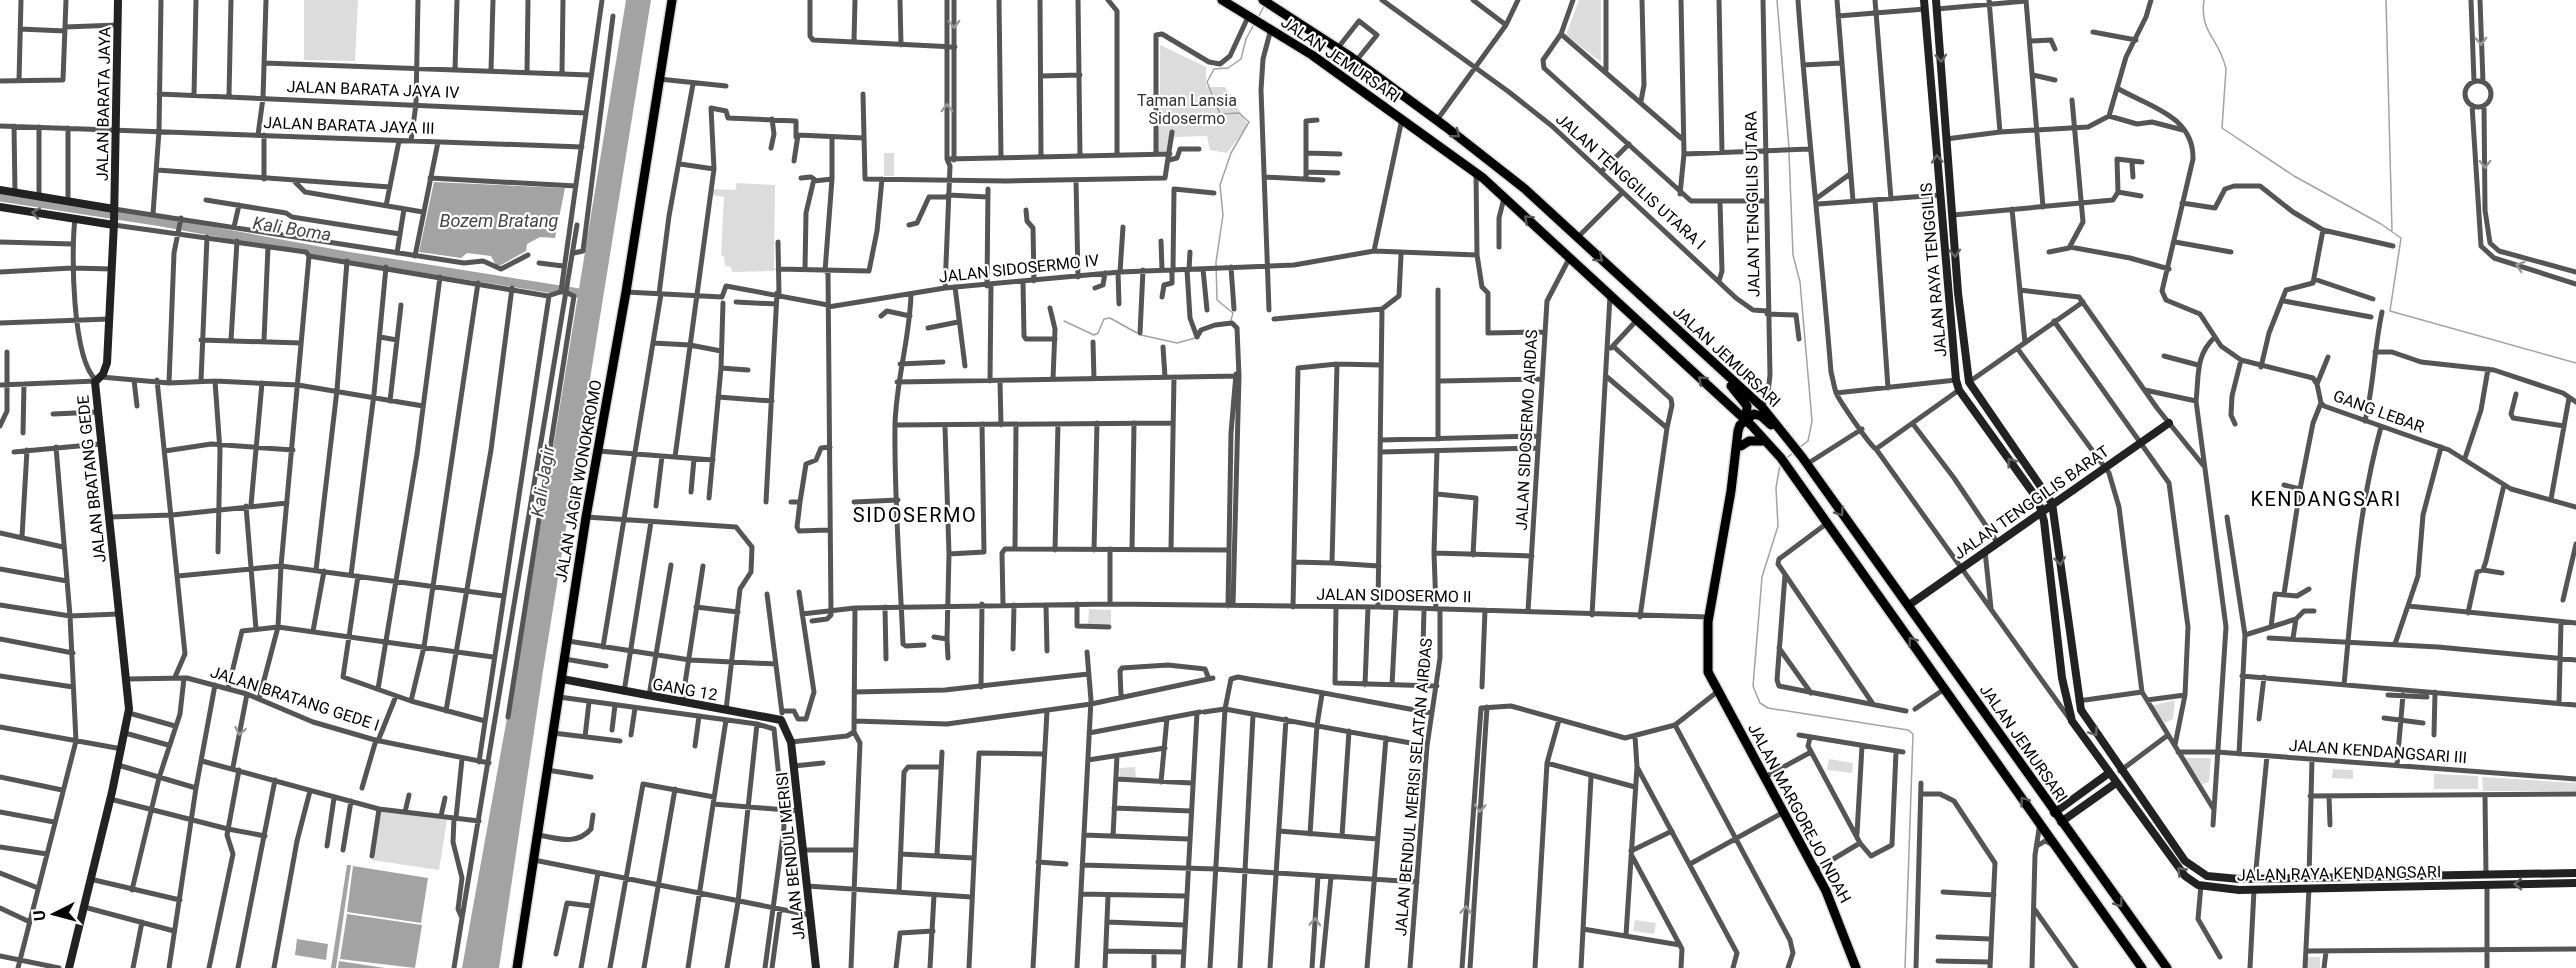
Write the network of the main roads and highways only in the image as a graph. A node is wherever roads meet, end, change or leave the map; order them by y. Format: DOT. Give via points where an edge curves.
graph roads {
  1 [pos="118,0"];
  2 [pos="672,0"];
  3 [pos="1222,0"];
  4 [pos="1924,0"];
  5 [pos="1273,4"];
  6 [pos="1936,4"];
  7 [pos="1942,78"];
  8 [pos="1930,79"];
  9 [pos="1525,189"];
  10 [pos="0,190"];
  11 [pos="1508,201"];
  12 [pos="0,207"];
  13 [pos="114,211"];
  14 [pos="114,224"];
  15 [pos="1958,292"];
  16 [pos="1947,293"];
  17 [pos="1723,371"];
  18 [pos="1746,419"];
  19 [pos="2169,423"];
  20 [pos="1765,441"];
  21 [pos="1741,446"];
  22 [pos="1793,449"];
  23 [pos="1734,474"];
  24 [pos="2052,503"];
  25 [pos="2042,512"];
  26 [pos="1909,605"];
  27 [pos="562,679"];
  28 [pos="791,742"];
  29 [pos="2109,773"];
  30 [pos="2116,783"];
  31 [pos="2054,813"];
  32 [pos="2154,818"];
  33 [pos="2061,822"];
  34 [pos="2145,824"];
  35 [pos="2086,854"];
  36 [pos="2069,866"];
  37 [pos="2576,873"];
  38 [pos="2378,876"];
  39 [pos="2239,879"];
  40 [pos="2576,884"];
  41 [pos="2378,887"];
  42 [pos="2239,890"];
  43 [pos="69,968"];
  44 [pos="517,968"];
  45 [pos="816,968"];
  46 [pos="1856,968"];
  47 [pos="2142,968"];
  48 [pos="2167,968"];
  1 -- 13 [label="main road, JALAN BARATA JAYA"];
  2 -- 27 [label="main road, JALAN JAGIR WONOKROMO"];
  3 -- 11 [label="main road, JALAN JEMURSARI" via="1402,120"];
  4 -- 8 [label="main road, JALAN RAYA TENGGILIS"];
  5 -- 9 [label="main road, JALAN JEMURSARI, one-way" via="1437,120"];
  6 -- 7 [label="main road, JALAN RAYA TENGGILIS, one-way"];
  7 -- 8 [label="main road"];
  7 -- 15 [label="main road, JALAN RAYA TENGGILIS, one-way"];
  16 -- 8 [label="main road, JALAN RAYA TENGGILIS, one-way"];
  9 -- 11 [label="main road"];
  9 -- 17 [label="main road, JALAN JEMURSARI, one-way"];
  10 -- 13 [label="main road"];
  18 -- 11 [label="main road, JALAN JEMURSARI, one-way"];
  14 -- 12 [label="main road, one-way"];
  13 -- 14 [label="main road, JALAN BRATANG GEDE"];
  14 -- 43 [label="main road, JALAN BRATANG GEDE" via="107,363 98,379 98,412 129,713"];
  15 -- 16 [label="main road"];
  15 -- 24 [label="main road, JALAN RAYA TENGGILIS" via="1969,382"];
  25 -- 16 [label="main road, JALAN RAYA TENGGILIS, one-way" via="2038,500 1959,390"];
  17 -- 18 [label="main road" via="1745,402 1749,411"];
  17 -- 22 [label="main road, JALAN JEMURSARI" via="1762,407"];
  18 -- 20 [label="main road, JALAN JEMURSARI"];
  18 -- 21 [label="main road, JALAN MARGOREJO INDAH"];
  18 -- 22 [label="main road" via="1754,414 1761,416"];
  18 -- 23 [label="main road, JALAN MARGOREJO INDAH" via="1738,431"];
  19 -- 24 [label="main road, JALAN TENGGILIS BARAT"];
  20 -- 21 [label="main road" via="1749,441"];
  36 -- 20 [label="main road, JALAN JEMURSARI, one-way" via="1946,688"];
  21 -- 23 [label="main road, JALAN MARGOREJO INDAH"];
  22 -- 26 [label="main road, JALAN JEMURSARI, one-way"];
  23 -- 46 [label="main road, JALAN MARGOREJO INDAH" via="1711,617 1707,659 1710,676 1838,915"];
  24 -- 25 [label="main road, JALAN TENGGILIS BARAT"];
  24 -- 32 [label="main road, JALAN RAYA KENDANGSARI, one-way" via="2078,701 2085,718"];
  25 -- 26 [label="main road, JALAN TENGGILIS BARAT"];
  25 -- 29 [label="main road, JALAN RAYA KENDANGSARI" via="2062,678 2072,722"];
  26 -- 31 [label="main road, JALAN JEMURSARI"];
  27 -- 28 [label="main road, GANG 12" via="781,720"];
  27 -- 44 [label="main road, JALAN JAGIR WONOKROMO"];
  28 -- 45 [label="main road, JALAN BENDUL MERISI"];
  29 -- 30 [label="main road, JALAN RAYA KENDANGSARI"];
  29 -- 31 [label="main road"];
  30 -- 33 [label="main road"];
  30 -- 34 [label="main road, JALAN RAYA KENDANGSARI"];
  31 -- 33 [label="main road, JALAN JEMURSARI"];
  32 -- 34 [label="main road"];
  32 -- 39 [label="main road, JALAN RAYA KENDANGSARI" via="2185,861 2200,873"];
  33 -- 35 [label="main road, JALAN JEMURSARI"];
  42 -- 34 [label="main road, JALAN RAYA KENDANGSARI, one-way" via="2192,882"];
  35 -- 36 [label="main road"];
  35 -- 48 [label="main road, JALAN JEMURSARI, one-way"];
  36 -- 47 [label="main road, JALAN JEMURSARI"];
  37 -- 38 [label="main road, JALAN RAYA KENDANGSARI"];
  38 -- 39 [label="main road, JALAN RAYA KENDANGSARI"];
  38 -- 41 [label="main road"];
  39 -- 42 [label="main road"];
  40 -- 41 [label="main road, JALAN RAYA KENDANGSARI, one-way"];
  41 -- 42 [label="main road, JALAN RAYA KENDANGSARI"];
}
